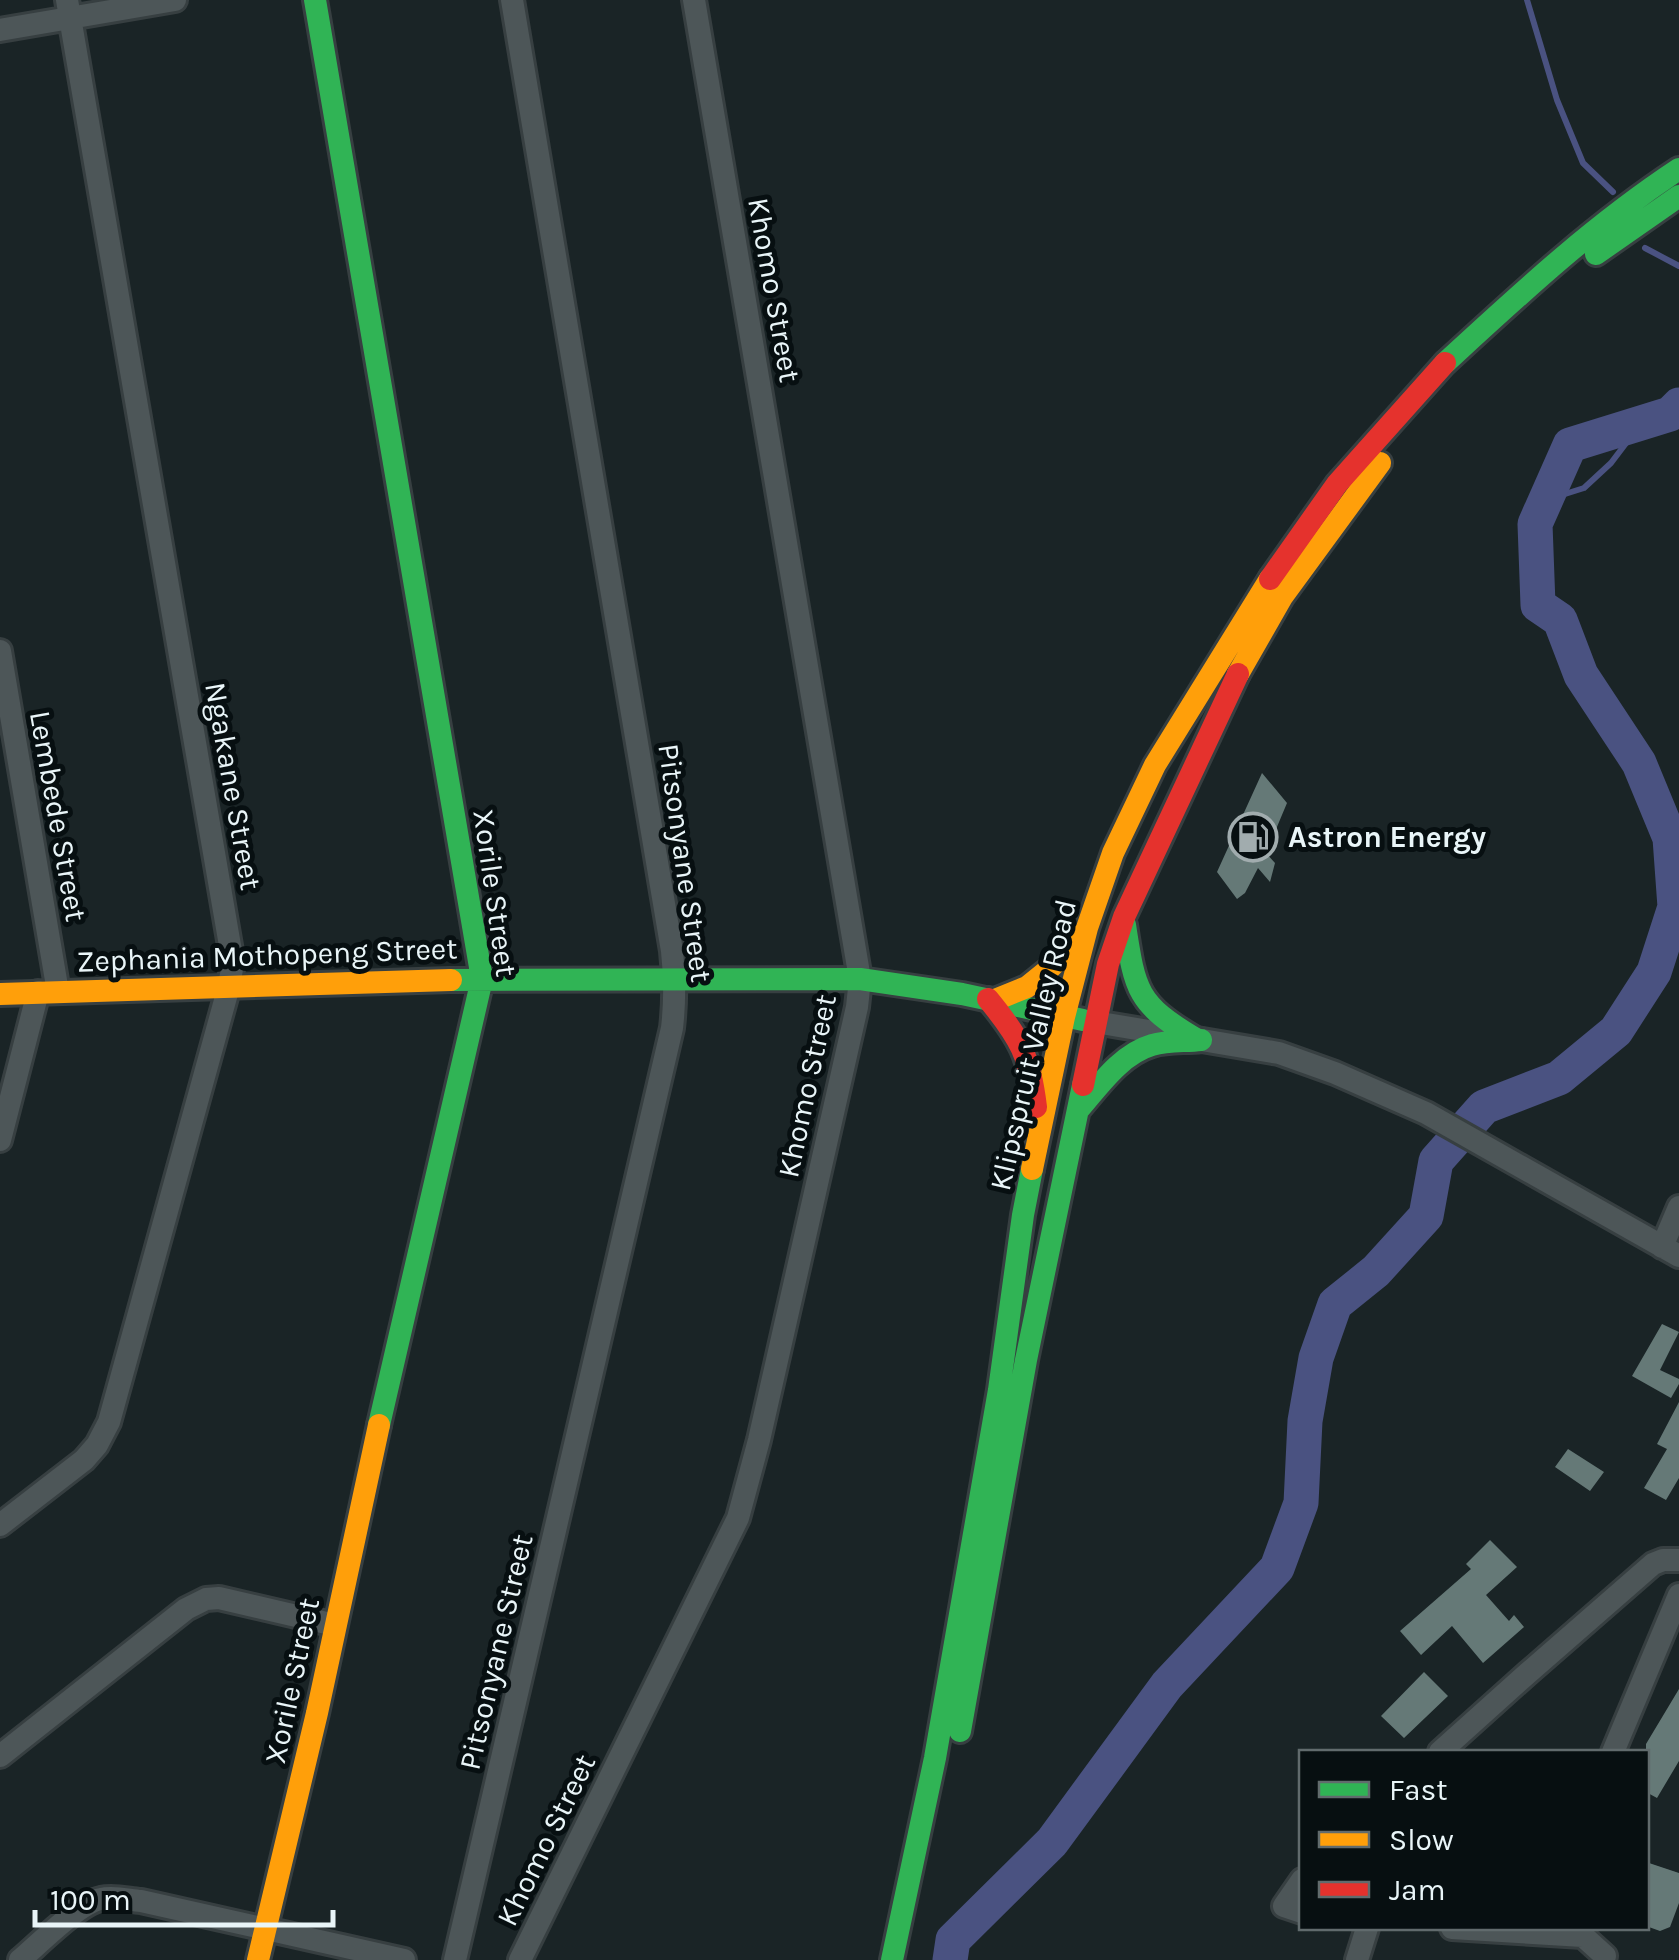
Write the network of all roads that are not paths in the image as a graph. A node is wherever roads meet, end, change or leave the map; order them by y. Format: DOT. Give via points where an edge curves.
graph roads {
  1 [pos="175,0"];
  2 [pos="316,0"];
  3 [pos="512,0"];
  4 [pos="694,0"];
  5 [pos="68,9"];
  6 [pos="0,30"];
  7 [pos="1679,169"];
  8 [pos="1679,196"];
  9 [pos="0,650"];
  10 [pos="1124,917"];
  11 [pos="1088,928"];
  12 [pos="482,979"];
  13 [pos="675,979"];
  14 [pos="860,979"];
  15 [pos="229,986"];
  16 [pos="48,992"];
  17 [pos="0,994"];
  18 [pos="991,1000"];
  19 [pos="1064,1017"];
  20 [pos="1095,1022"];
  21 [pos="1198,1040"];
  22 [pos="1079,1109"];
  23 [pos="1039,1130"];
  24 [pos="0,1140"];
  25 [pos="1679,1207"];
  26 [pos="1671,1251"];
  27 [pos="0,1526"];
  28 [pos="1679,1560"];
  29 [pos="1679,1595"];
  30 [pos="335,1625"];
  31 [pos="1442,1750"];
  32 [pos="1613,1750"];
  33 [pos="0,1756"];
  34 [pos="1299,1884"];
  35 [pos="1299,1911"];
  36 [pos="265,1929"];
  37 [pos="1366,1930"];
  38 [pos="1485,1930"];
  39 [pos="1605,1956"];
  40 [pos="20,1960"];
  41 [pos="258,1960"];
  42 [pos="404,1960"];
  43 [pos="455,1960"];
  44 [pos="520,1960"];
  45 [pos="892,1960"];
  46 [pos="912,1960"];
  47 [pos="1357,1960"];
  1 -- 5 [label="street"];
  2 -- 12 [label="main road, Xorile Street"];
  3 -- 13 [label="street, Pitsonyane Street"];
  4 -- 14 [label="street, Khomo Street"];
  5 -- 6 [label="street"];
  5 -- 15 [label="street, Ngakane Street" via="232,962"];
  7 -- 11 [label="main road, Klipspruit Valley Road" via="1563,256 1435,372 1337,484 1263,588 1155,765 1113,854"];
  8 -- 10 [label="main road, Klipspruit Valley Road" via="1610,242 1464,368 1365,483 1282,597 1239,672"];
  9 -- 16 [label="street, Lembede Street"];
  10 -- 20 [label="main road, Klipspruit Valley Road"];
  10 -- 21 [label="main road" via="1138,992 1156,1014"];
  11 -- 18 [label="main road" via="1027,987"];
  11 -- 19 [label="main road, Klipspruit Valley Road"];
  12 -- 13 [label="main road, Zephania Mothopeng Street"];
  12 -- 15 [label="main road, Zephania Mothopeng Street"];
  12 -- 30 [label="main road, Xorile Street"];
  13 -- 14 [label="main road, Zephania Mothopeng Street"];
  13 -- 43 [label="street, Pitsonyane Street" via="668,1047"];
  14 -- 18 [label="main road, Zephania Mothopeng Street"];
  14 -- 44 [label="street, Khomo Street" via="738,1518"];
  15 -- 16 [label="main road, Zephania Mothopeng Street"];
  15 -- 27 [label="street, Ngakane Street" via="109,1422 84,1460"];
  16 -- 17 [label="main road, Zephania Mothopeng Street"];
  16 -- 24 [label="street, Lembede Street"];
  18 -- 19 [label="main road, Zephania Mothopeng Street"];
  18 -- 23 [label="main road" via="1025,1050"];
  19 -- 20 [label="main road, Zephania Mothopeng Street"];
  19 -- 23 [label="main road, Klipspruit Valley Road"];
  20 -- 21 [label="street, Zephania Mothopeng Street"];
  20 -- 22 [label="main road, Klipspruit Valley Road"];
  21 -- 22 [label="main road" via="1138,1052"];
  21 -- 26 [label="street, Zephania Mothopeng Street" via="1279,1053 1335,1073 1426,1114"];
  22 -- 46 [label="main road, Klipspruit Valley Road"];
  23 -- 45 [label="main road, Klipspruit Valley Road" via="935,1758"];
  25 -- 26 [label="street"];
  28 -- 31 [label="street" via="1654,1564"];
  29 -- 32 [label="street"];
  30 -- 33 [label="street" via="206,1599"];
  30 -- 36 [label="main road, Xorile Street"];
  34 -- 35 [label="street" via="1284,1906"];
  36 -- 40 [label="street" via="141,1901 100,1899"];
  36 -- 41 [label="main road, Xorile Street"];
  36 -- 42 [label="street"];
  37 -- 47 [label="street"];
  38 -- 39 [label="street" via="1583,1936"];
}
